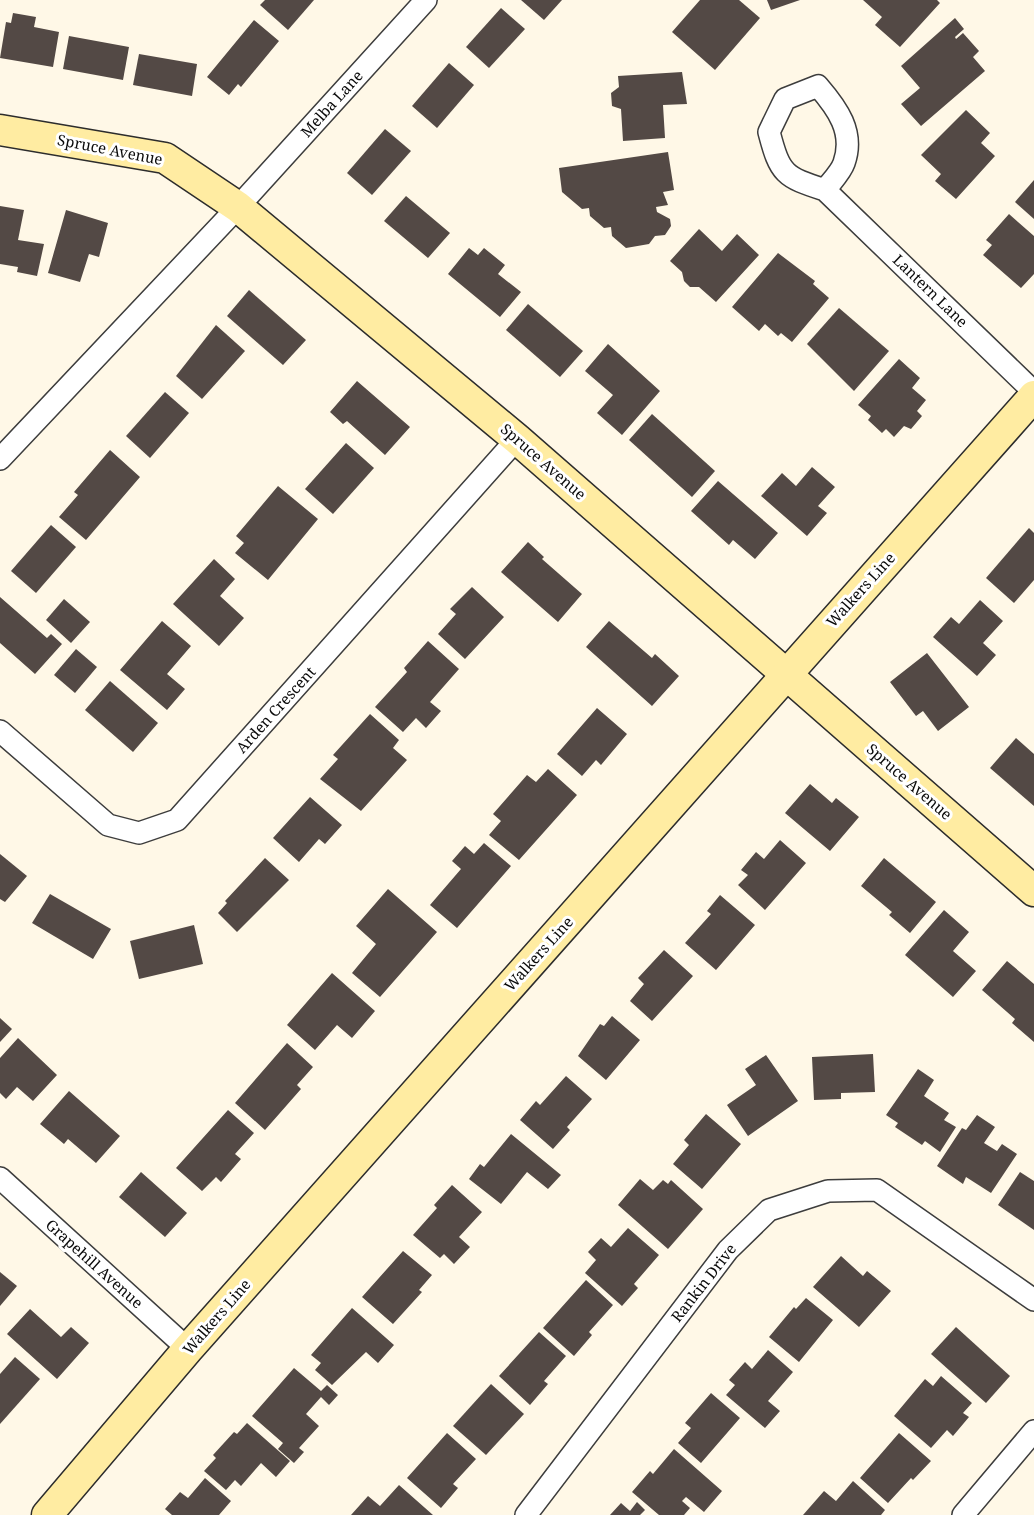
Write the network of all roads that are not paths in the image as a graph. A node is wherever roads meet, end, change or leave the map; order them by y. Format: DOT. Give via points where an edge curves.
graph roads {
  1 [pos="426,0"];
  2 [pos="0,130"];
  3 [pos="825,190"];
  4 [pos="238,207"];
  5 [pos="1034,394"];
  6 [pos="518,439"];
  7 [pos="0,459"];
  8 [pos="785,675"];
  9 [pos="0,731"];
  10 [pos="1034,891"];
  11 [pos="0,1178"];
  12 [pos="1034,1300"];
  13 [pos="188,1349"];
  14 [pos="1034,1431"];
  15 [pos="47,1515"];
  16 [pos="526,1515"];
  17 [pos="963,1515"];
  1 -- 4 [label="street, Melba Lane"];
  2 -- 4 [label="main road, Spruce Avenue" via="165,158"];
  3 -- 3 [label="street, Lantern Lane" via="844,163 847,131 838,109 818,86 785,99 769,132 777,162 793,180"];
  3 -- 5 [label="street, Lantern Lane"];
  4 -- 6 [label="main road, Spruce Avenue"];
  4 -- 7 [label="street"];
  5 -- 8 [label="main road, Walkers Line"];
  6 -- 8 [label="main road, Spruce Avenue"];
  6 -- 9 [label="street, Arden Crescent" via="177,820 139,833 108,825"];
  8 -- 10 [label="main road, Spruce Avenue"];
  8 -- 13 [label="main road, Walkers Line"];
  11 -- 13 [label="street, Grapehill Avenue"];
  12 -- 16 [label="street, Rankin Drive" via="877,1190 828,1191 769,1210 728,1250"];
  13 -- 15 [label="main road, Walkers Line"];
  14 -- 17 [label="street"];
}
